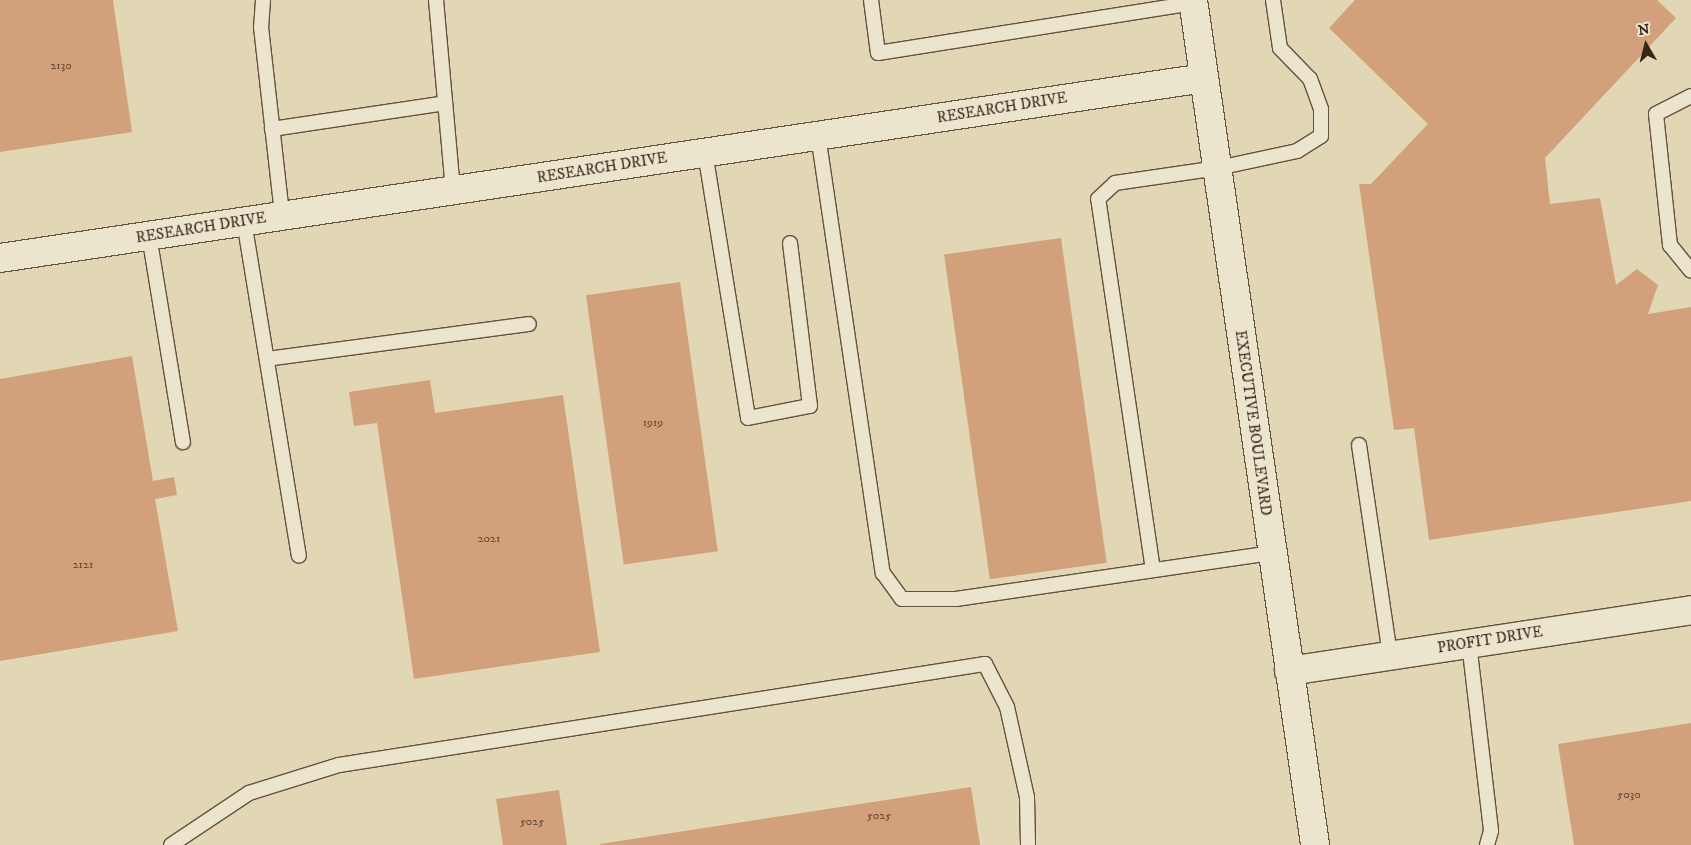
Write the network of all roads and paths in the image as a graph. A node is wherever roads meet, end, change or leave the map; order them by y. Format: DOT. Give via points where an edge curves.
graph roads {
  1 [pos="263,0"];
  2 [pos="436,0"];
  3 [pos="871,0"];
  4 [pos="1273,0"];
  5 [pos="1193,2"];
  6 [pos="1204,78"];
  7 [pos="1691,96"];
  8 [pos="445,103"];
  9 [pos="272,129"];
  10 [pos="818,135"];
  11 [pos="705,152"];
  12 [pos="1218,168"];
  13 [pos="453,190"];
  14 [pos="282,216"];
  15 [pos="244,221"];
  16 [pos="149,236"];
  17 [pos="790,243"];
  18 [pos="0,258"];
  19 [pos="1691,271"];
  20 [pos="529,324"];
  21 [pos="267,359"];
  22 [pos="183,442"];
  23 [pos="1359,445"];
  24 [pos="1271,553"];
  25 [pos="299,556"];
  26 [pos="1153,570"];
  27 [pos="1691,610"];
  28 [pos="1469,644"];
  29 [pos="1390,656"];
  30 [pos="1289,671"];
  31 [pos="171,845"];
  32 [pos="1028,845"];
  33 [pos="1315,845"];
  34 [pos="1487,845"];
  1 -- 9 [label="lane" via="260,27"];
  2 -- 8 [label="lane"];
  3 -- 5 [label="lane" via="878,53"];
  4 -- 12 [label="lane" via="1280,48 1310,79 1320,109 1321,136 1297,151"];
  5 -- 6 [label="street, EXECUTIVE BOULEVARD"];
  6 -- 10 [label="street, RESEARCH DRIVE"];
  6 -- 12 [label="street, EXECUTIVE BOULEVARD"];
  7 -- 19 [label="lane" via="1656,114 1670,245"];
  8 -- 9 [label="lane"];
  8 -- 13 [label="lane"];
  9 -- 14 [label="lane"];
  10 -- 11 [label="street, RESEARCH DRIVE"];
  10 -- 26 [label="lane" via="883,573 902,599 956,599"];
  11 -- 13 [label="street, RESEARCH DRIVE"];
  11 -- 17 [label="lane" via="748,418 810,406"];
  12 -- 24 [label="street, EXECUTIVE BOULEVARD"];
  12 -- 26 [label="lane" via="1115,183 1098,199"];
  13 -- 14 [label="street, RESEARCH DRIVE"];
  14 -- 15 [label="street, RESEARCH DRIVE"];
  15 -- 16 [label="street, RESEARCH DRIVE"];
  15 -- 21 [label="lane"];
  16 -- 18 [label="street, RESEARCH DRIVE"];
  16 -- 22 [label="lane"];
  20 -- 21 [label="lane"];
  21 -- 25 [label="lane"];
  23 -- 29 [label="lane"];
  24 -- 26 [label="lane"];
  24 -- 30 [label="street, EXECUTIVE BOULEVARD"];
  27 -- 28 [label="street, PROFIT DRIVE"];
  28 -- 29 [label="street, PROFIT DRIVE"];
  28 -- 34 [label="lane" via="1491,831"];
  29 -- 30 [label="street, PROFIT DRIVE"];
  30 -- 33 [label="street, EXECUTIVE BOULEVARD"];
  31 -- 32 [label="lane" via="249,793 339,765 985,664 1007,707 1026,796"];
}
